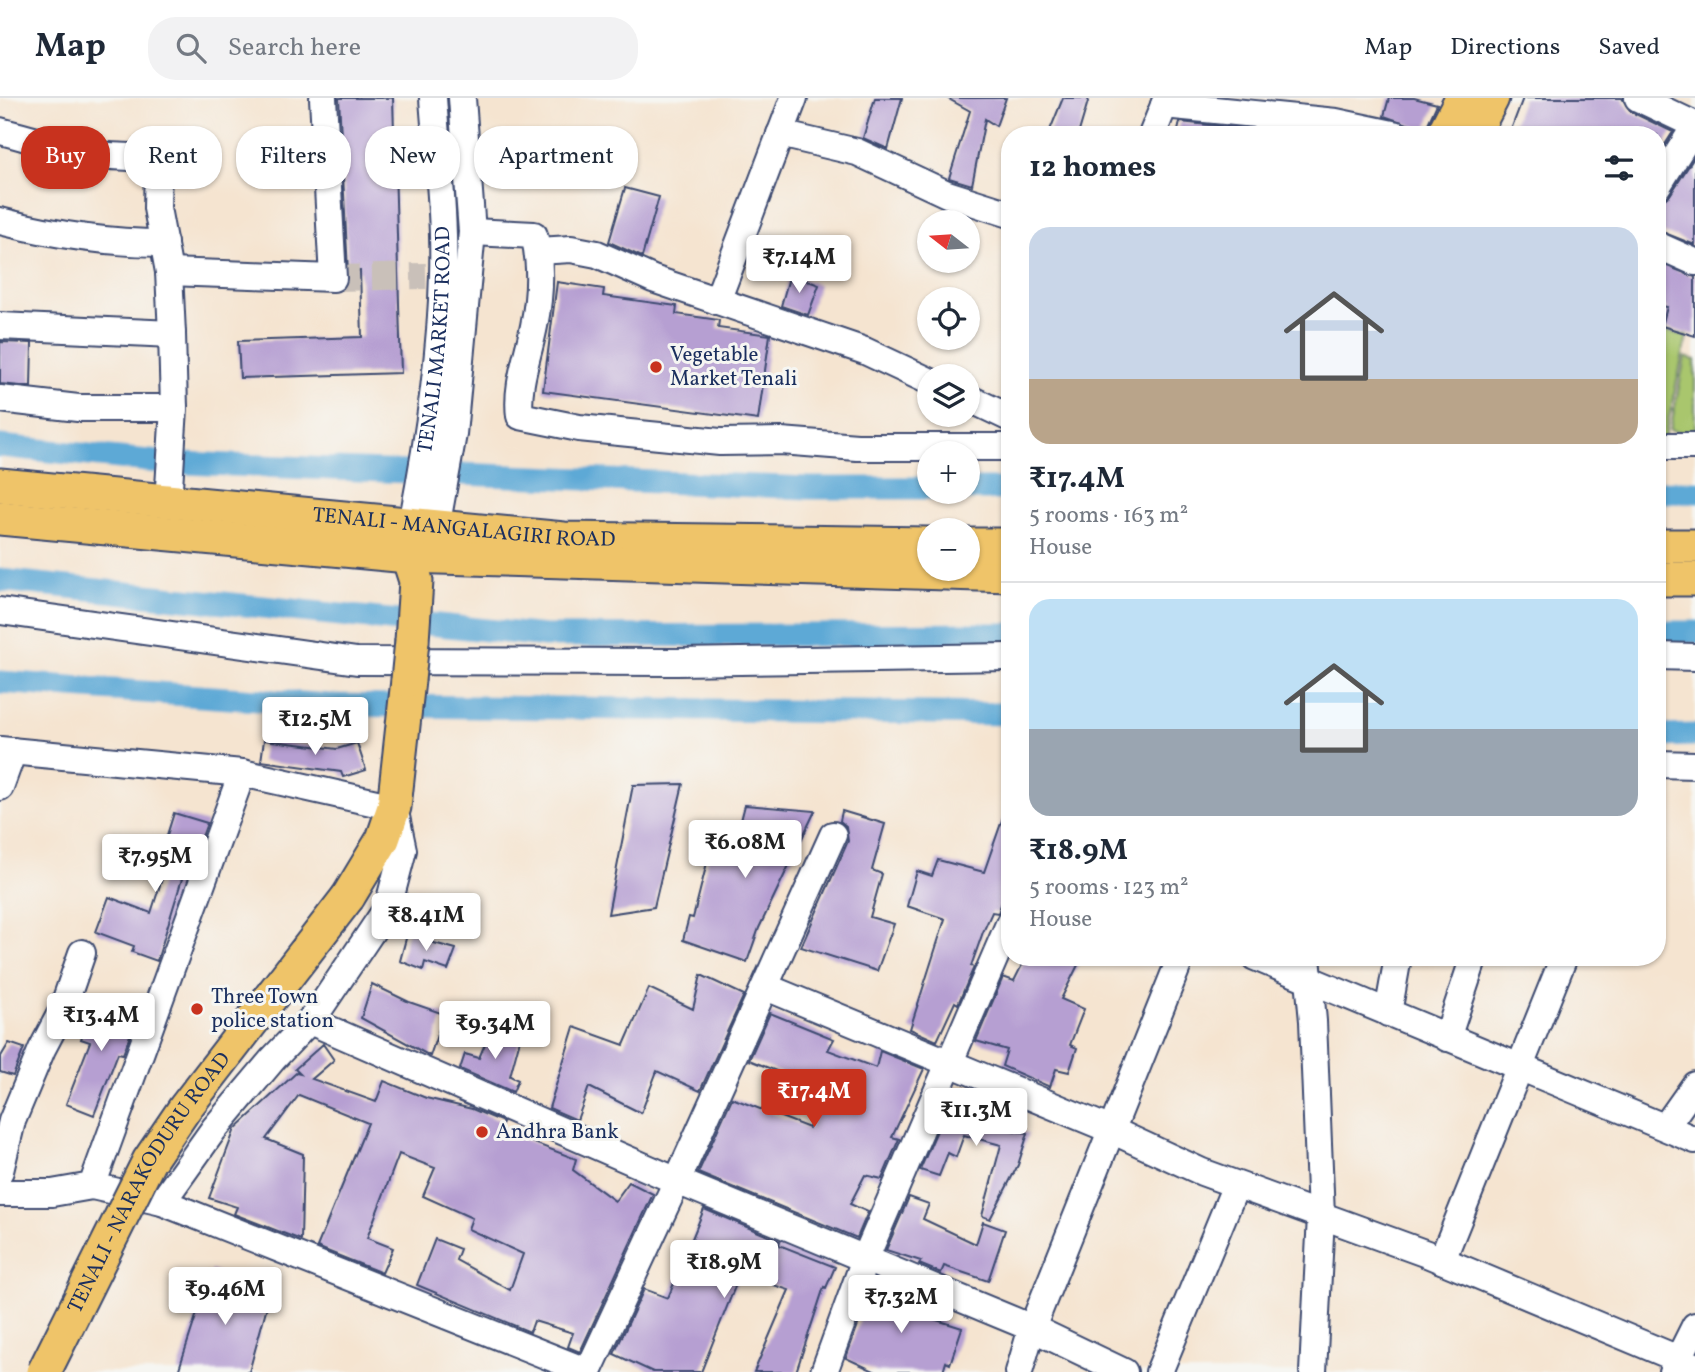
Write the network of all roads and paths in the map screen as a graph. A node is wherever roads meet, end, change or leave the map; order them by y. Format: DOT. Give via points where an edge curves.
graph roads {
  1 [pos="323,98"];
  2 [pos="433,98"];
  3 [pos="462,98"];
  4 [pos="794,98"];
  5 [pos="1462,98"];
  6 [pos="1492,98"];
  7 [pos="1638,98"];
  8 [pos="1166,101"];
  9 [pos="1156,126"];
  10 [pos="1355,126"];
  11 [pos="1448,126"];
  12 [pos="1478,126"];
  13 [pos="1695,126"];
  14 [pos="0,131"];
  15 [pos="780,134"];
  16 [pos="1666,173"];
  17 [pos="1001,211"];
  18 [pos="0,221"];
  19 [pos="472,232"];
  20 [pos="164,243"];
  21 [pos="1666,249"];
  22 [pos="538,251"];
  23 [pos="1695,262"];
  24 [pos="169,272"];
  25 [pos="446,276"];
  26 [pos="717,301"];
  27 [pos="0,326"];
  28 [pos="172,334"];
  29 [pos="917,375"];
  30 [pos="0,399"];
  31 [pos="980,404"];
  32 [pos="173,414"];
  33 [pos="1001,414"];
  34 [pos="1666,446"];
  35 [pos="1695,446"];
  36 [pos="1001,447"];
  37 [pos="0,485"];
  38 [pos="169,491"];
  39 [pos="0,518"];
  40 [pos="423,536"];
  41 [pos="917,544"];
  42 [pos="980,545"];
  43 [pos="1001,545"];
  44 [pos="1666,545"];
  45 [pos="1695,546"];
  46 [pos="625,552"];
  47 [pos="1001,574"];
  48 [pos="1666,579"];
  49 [pos="1695,579"];
  50 [pos="0,611"];
  51 [pos="1666,656"];
  52 [pos="1001,657"];
  53 [pos="1695,657"];
  54 [pos="7,750"];
  55 [pos="1666,764"];
  56 [pos="1695,765"];
  57 [pos="242,773"];
  58 [pos="0,786"];
  59 [pos="395,793"];
  60 [pos="833,835"];
  61 [pos="1001,942"];
  62 [pos="82,953"];
  63 [pos="1177,966"];
  64 [pos="1396,966"];
  65 [pos="1471,966"];
  66 [pos="1561,966"];
  67 [pos="1308,968"];
  68 [pos="766,988"];
  69 [pos="1388,1013"];
  70 [pos="310,1021"];
  71 [pos="1447,1038"];
  72 [pos="948,1061"];
  73 [pos="1522,1067"];
  74 [pos="1695,1085"];
  75 [pos="1666,1126"];
  76 [pos="1109,1129"];
  77 [pos="1695,1140"];
  78 [pos="0,1171"];
  79 [pos="677,1181"];
  80 [pos="1236,1185"];
  81 [pos="92,1186"];
  82 [pos="0,1193"];
  83 [pos="162,1202"];
  84 [pos="1321,1216"];
  85 [pos="865,1259"];
  86 [pos="1442,1260"];
  87 [pos="1695,1326"];
  88 [pos="1032,1328"];
  89 [pos="1682,1366"];
  90 [pos="44,1372"];
  91 [pos="824,1372"];
  92 [pos="1019,1372"];
  93 [pos="1124,1372"];
  94 [pos="1159,1372"];
  95 [pos="1313,1372"];
  1 -- 24 [label="street" via="333,278"];
  2 -- 25 [label="street, TENALI MARKET ROAD"];
  3 -- 19 [label="street, TENALI MARKET ROAD"];
  4 -- 15 [label="street"];
  5 -- 11 [label="main road"];
  6 -- 12 [label="main road"];
  7 -- 13 [label="street"];
  8 -- 9 [label="street"];
  8 -- 10 [label="street"];
  13 -- 16 [label="street"];
  14 -- 20 [label="street" via="72,150 138,156 158,164 157,208"];
  15 -- 17 [label="street" via="857,152 947,194"];
  15 -- 26 [label="street"];
  18 -- 20 [label="street" via="69,237"];
  19 -- 22 [label="street" via="534,235"];
  19 -- 25 [label="street, TENALI MARKET ROAD"];
  20 -- 24 [label="street"];
  21 -- 23 [label="street"];
  22 -- 26 [label="street" via="571,249 597,254"];
  22 -- 36 [label="street" via="540,281 517,397 520,416 579,428 720,442"];
  24 -- 28 [label="street"];
  25 -- 40 [label="street, TENALI MARKET ROAD" via="441,435"];
  26 -- 29 [label="street" via="864,351"];
  27 -- 28 [label="street"];
  28 -- 32 [label="street"];
  30 -- 32 [label="street"];
  31 -- 33 [label="street"];
  32 -- 38 [label="street"];
  34 -- 35 [label="street"];
  37 -- 38 [label="main road, TENALI - MANGALAGIRI ROAD"];
  38 -- 40 [label="main road, TENALI - MANGALAGIRI ROAD"];
  39 -- 40 [label="main road, TENALI - MANGALAGIRI ROAD"];
  40 -- 46 [label="main road"];
  40 -- 59 [label="main road, TENALI - NARAKODURU ROAD, bridge"];
  41 -- 46 [label="main road, TENALI - MANGALAGIRI ROAD"];
  42 -- 43 [label="main road"];
  44 -- 45 [label="main road"];
  46 -- 47 [label="main road"];
  48 -- 49 [label="main road"];
  50 -- 52 [label="street" via="357,662"];
  51 -- 53 [label="street"];
  54 -- 57 [label="street"];
  54 -- 58 [label="street"];
  55 -- 56 [label="street"];
  57 -- 59 [label="street"];
  57 -- 81 [label="street"];
  59 -- 70 [label="street" via="403,850 388,907"];
  59 -- 90 [label="main road, TENALI - NARAKODURU ROAD, bridge" via="372,862 149,1161"];
  60 -- 68 [label="street"];
  61 -- 72 [label="street"];
  62 -- 78 [label="street" via="62,1011 12,1121"];
  63 -- 76 [label="street"];
  64 -- 69 [label="street"];
  65 -- 71 [label="street"];
  66 -- 73 [label="street"];
  67 -- 69 [label="street"];
  67 -- 84 [label="street"];
  68 -- 72 [label="street"];
  68 -- 79 [label="street"];
  69 -- 71 [label="street"];
  70 -- 79 [label="street"];
  70 -- 83 [label="street" via="214,1129"];
  71 -- 73 [label="street"];
  72 -- 76 [label="street"];
  72 -- 85 [label="street"];
  73 -- 75 [label="street"];
  73 -- 86 [label="street"];
  74 -- 75 [label="street"];
  75 -- 77 [label="street"];
  76 -- 80 [label="street"];
  76 -- 88 [label="street"];
  79 -- 83 [label="street" via="588,1371"];
  79 -- 85 [label="street"];
  80 -- 84 [label="street"];
  80 -- 94 [label="street"];
  81 -- 82 [label="street"];
  81 -- 83 [label="street"];
  84 -- 86 [label="street"];
  84 -- 95 [label="street"];
  85 -- 88 [label="street"];
  85 -- 91 [label="street"];
  86 -- 89 [label="street"];
  87 -- 89 [label="street"];
  88 -- 92 [label="street"];
  88 -- 93 [label="street"];
}
